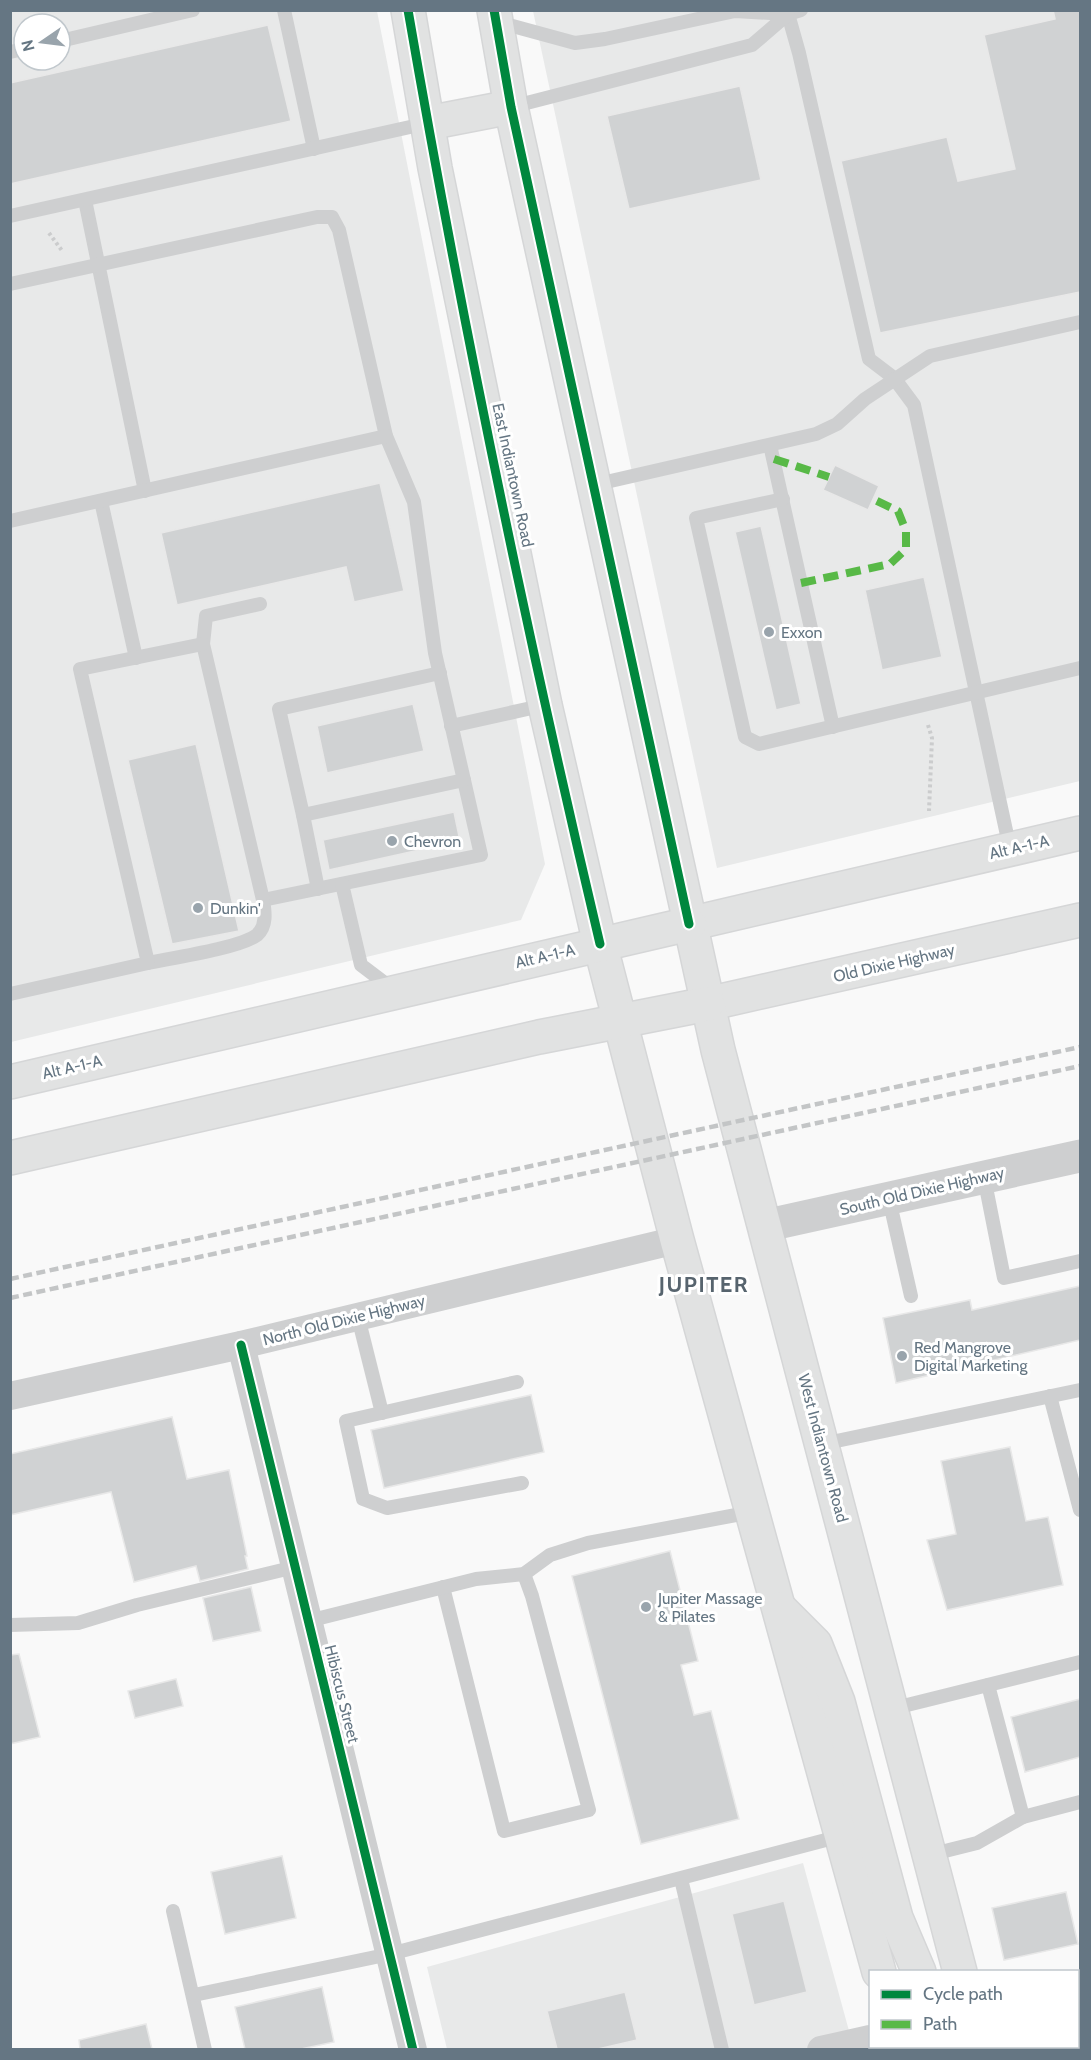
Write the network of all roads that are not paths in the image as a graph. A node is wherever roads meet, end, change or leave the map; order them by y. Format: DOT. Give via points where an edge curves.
graph roads {
  1 [pos="193,10"];
  2 [pos="284,10"];
  3 [pos="408,10"];
  4 [pos="794,12"];
  5 [pos="495,16"];
  6 [pos="72,38"];
  7 [pos="511,107"];
  8 [pos="428,123"];
  9 [pos="314,149"];
  10 [pos="85,200"];
  11 [pos="10,216"];
  12 [pos="98,264"];
  13 [pos="10,284"];
  14 [pos="1080,322"];
  15 [pos="894,378"];
  16 [pos="386,436"];
  17 [pos="770,445"];
  18 [pos="593,485"];
  19 [pos="145,491"];
  20 [pos="783,499"];
  21 [pos="101,501"];
  22 [pos="10,521"];
  23 [pos="260,604"];
  24 [pos="203,644"];
  25 [pos="136,658"];
  26 [pos="1080,668"];
  27 [pos="440,673"];
  28 [pos="977,694"];
  29 [pos="545,705"];
  30 [pos="451,726"];
  31 [pos="833,727"];
  32 [pos="464,780"];
  33 [pos="303,815"];
  34 [pos="1080,833"];
  35 [pos="1010,849"];
  36 [pos="342,884"];
  37 [pos="318,889"];
  38 [pos="263,900"];
  39 [pos="1080,920"];
  40 [pos="689,924"];
  41 [pos="600,944"];
  42 [pos="148,963"];
  43 [pos="396,992"];
  44 [pos="10,994"];
  45 [pos="707,1004"];
  46 [pos="620,1022"];
  47 [pos="10,1082"];
  48 [pos="1080,1155"];
  49 [pos="10,1158"];
  50 [pos="984,1177"];
  51 [pos="889,1199"];
  52 [pos="764,1226"];
  53 [pos="677,1240"];
  54 [pos="1080,1261"];
  55 [pos="911,1296"];
  56 [pos="358,1317"];
  57 [pos="241,1346"];
  58 [pos="517,1382"];
  59 [pos="1080,1390"];
  60 [pos="10,1396"];
  61 [pos="1050,1396"];
  62 [pos="382,1413"];
  63 [pos="822,1444"];
  64 [pos="522,1484"];
  65 [pos="1080,1510"];
  66 [pos="752,1512"];
  67 [pos="295,1567"];
  68 [pos="524,1575"];
  69 [pos="442,1587"];
  70 [pos="778,1608"];
  71 [pos="309,1621"];
  72 [pos="10,1625"];
  73 [pos="1080,1662"];
  74 [pos="988,1685"];
  75 [pos="891,1709"];
  76 [pos="1080,1802"];
  77 [pos="1023,1817"];
  78 [pos="841,1836"];
  79 [pos="929,1855"];
  80 [pos="681,1879"];
  81 [pos="173,1911"];
  82 [pos="390,1954"];
  83 [pos="879,1970"];
  84 [pos="919,1970"];
  85 [pos="960,1970"];
  86 [pos="194,1995"];
  87 [pos="869,2039"];
  88 [pos="204,2049"];
  89 [pos="413,2049"];
  90 [pos="722,2049"];
  91 [pos="820,2049"];
  1 -- 6 [label="lane"];
  2 -- 9 [label="lane"];
  3 -- 8 [label="main road, East Indiantown Road"];
  4 -- 5 [label="lane" via="735,11 575,43"];
  4 -- 7 [label="lane" via="752,45"];
  4 -- 15 [label="lane" via="799,53 869,360"];
  5 -- 7 [label="main road"];
  7 -- 8 [label="main road"];
  7 -- 18 [label="main road"];
  8 -- 9 [label="lane"];
  8 -- 29 [label="main road, East Indiantown Road"];
  9 -- 10 [label="lane"];
  10 -- 11 [label="lane"];
  10 -- 12 [label="lane"];
  12 -- 13 [label="lane"];
  12 -- 16 [label="lane" via="332,217 339,230"];
  12 -- 19 [label="lane"];
  14 -- 15 [label="lane" via="930,356"];
  15 -- 17 [label="lane" via="837,424 816,434"];
  15 -- 28 [label="lane" via="914,405"];
  16 -- 19 [label="lane"];
  16 -- 27 [label="lane" via="414,502"];
  17 -- 18 [label="lane"];
  17 -- 20 [label="lane"];
  18 -- 40 [label="main road"];
  19 -- 21 [label="lane"];
  20 -- 31 [label="lane"];
  20 -- 31 [label="lane" via="696,518 701,541 745,737 759,744"];
  21 -- 22 [label="lane"];
  21 -- 25 [label="lane"];
  23 -- 24 [label="lane" via="206,616"];
  24 -- 25 [label="lane"];
  24 -- 38 [label="lane"];
  25 -- 42 [label="lane" via="80,669"];
  26 -- 28 [label="lane"];
  27 -- 30 [label="lane"];
  27 -- 33 [label="lane" via="279,709"];
  28 -- 31 [label="lane"];
  28 -- 35 [label="lane"];
  29 -- 30 [label="lane"];
  29 -- 41 [label="main road, East Indiantown Road"];
  30 -- 32 [label="lane"];
  32 -- 33 [label="lane"];
  32 -- 36 [label="lane" via="482,855"];
  33 -- 37 [label="lane"];
  34 -- 35 [label="main road, Alt A-1-A"];
  35 -- 40 [label="main road, Alt A-1-A"];
  36 -- 37 [label="lane"];
  36 -- 43 [label="lane" via="362,965"];
  37 -- 38 [label="lane"];
  38 -- 42 [label="lane" via="266,918 258,934 241,942"];
  39 -- 45 [label="main road, Old Dixie Highway"];
  40 -- 41 [label="main road, Alt A-1-A"];
  40 -- 45 [label="main road, West Indiantown Road"];
  41 -- 43 [label="main road, Alt A-1-A"];
  41 -- 46 [label="main road"];
  42 -- 44 [label="lane"];
  43 -- 47 [label="main road, Alt A-1-A"];
  45 -- 46 [label="main road"];
  45 -- 52 [label="main road, West Indiantown Road"];
  46 -- 49 [label="main road"];
  46 -- 53 [label="main road"];
  48 -- 50 [label="street, South Old Dixie Highway"];
  50 -- 51 [label="street, South Old Dixie Highway"];
  50 -- 54 [label="lane" via="1004,1278"];
  51 -- 52 [label="street, South Old Dixie Highway"];
  51 -- 55 [label="lane"];
  52 -- 63 [label="main road, West Indiantown Road"];
  53 -- 56 [label="street, North Old Dixie Highway"];
  53 -- 66 [label="main road"];
  56 -- 57 [label="street, North Old Dixie Highway"];
  56 -- 62 [label="lane"];
  57 -- 60 [label="street, North Old Dixie Highway"];
  57 -- 67 [label="street, Hibiscus Street"];
  58 -- 62 [label="lane"];
  59 -- 61 [label="lane"];
  61 -- 63 [label="lane"];
  61 -- 65 [label="lane"];
  62 -- 64 [label="lane" via="345,1421 363,1499 387,1508"];
  63 -- 75 [label="main road, West Indiantown Road"];
  66 -- 68 [label="lane" via="588,1543 550,1555"];
  66 -- 70 [label="main road"];
  67 -- 71 [label="street, Hibiscus Street"];
  67 -- 72 [label="lane" via="78,1623"];
  68 -- 69 [label="lane"];
  68 -- 69 [label="lane" via="589,1810 504,1831"];
  69 -- 71 [label="lane"];
  70 -- 78 [label="main road"];
  70 -- 84 [label="main road" via="815,1644 838,1702 897,1918"];
  71 -- 82 [label="street, Hibiscus Street"];
  73 -- 74 [label="lane"];
  74 -- 75 [label="lane"];
  74 -- 77 [label="lane"];
  75 -- 79 [label="main road, West Indiantown Road"];
  76 -- 77 [label="lane"];
  77 -- 79 [label="lane" via="977,1843"];
  78 -- 80 [label="lane"];
  78 -- 83 [label="main road"];
  79 -- 85 [label="main road, West Indiantown Road"];
  80 -- 82 [label="lane"];
  80 -- 90 [label="lane"];
  81 -- 86 [label="lane"];
  82 -- 86 [label="lane"];
  82 -- 89 [label="street, Hibiscus Street"];
  86 -- 88 [label="lane"];
  87 -- 91 [label="street"];
}
